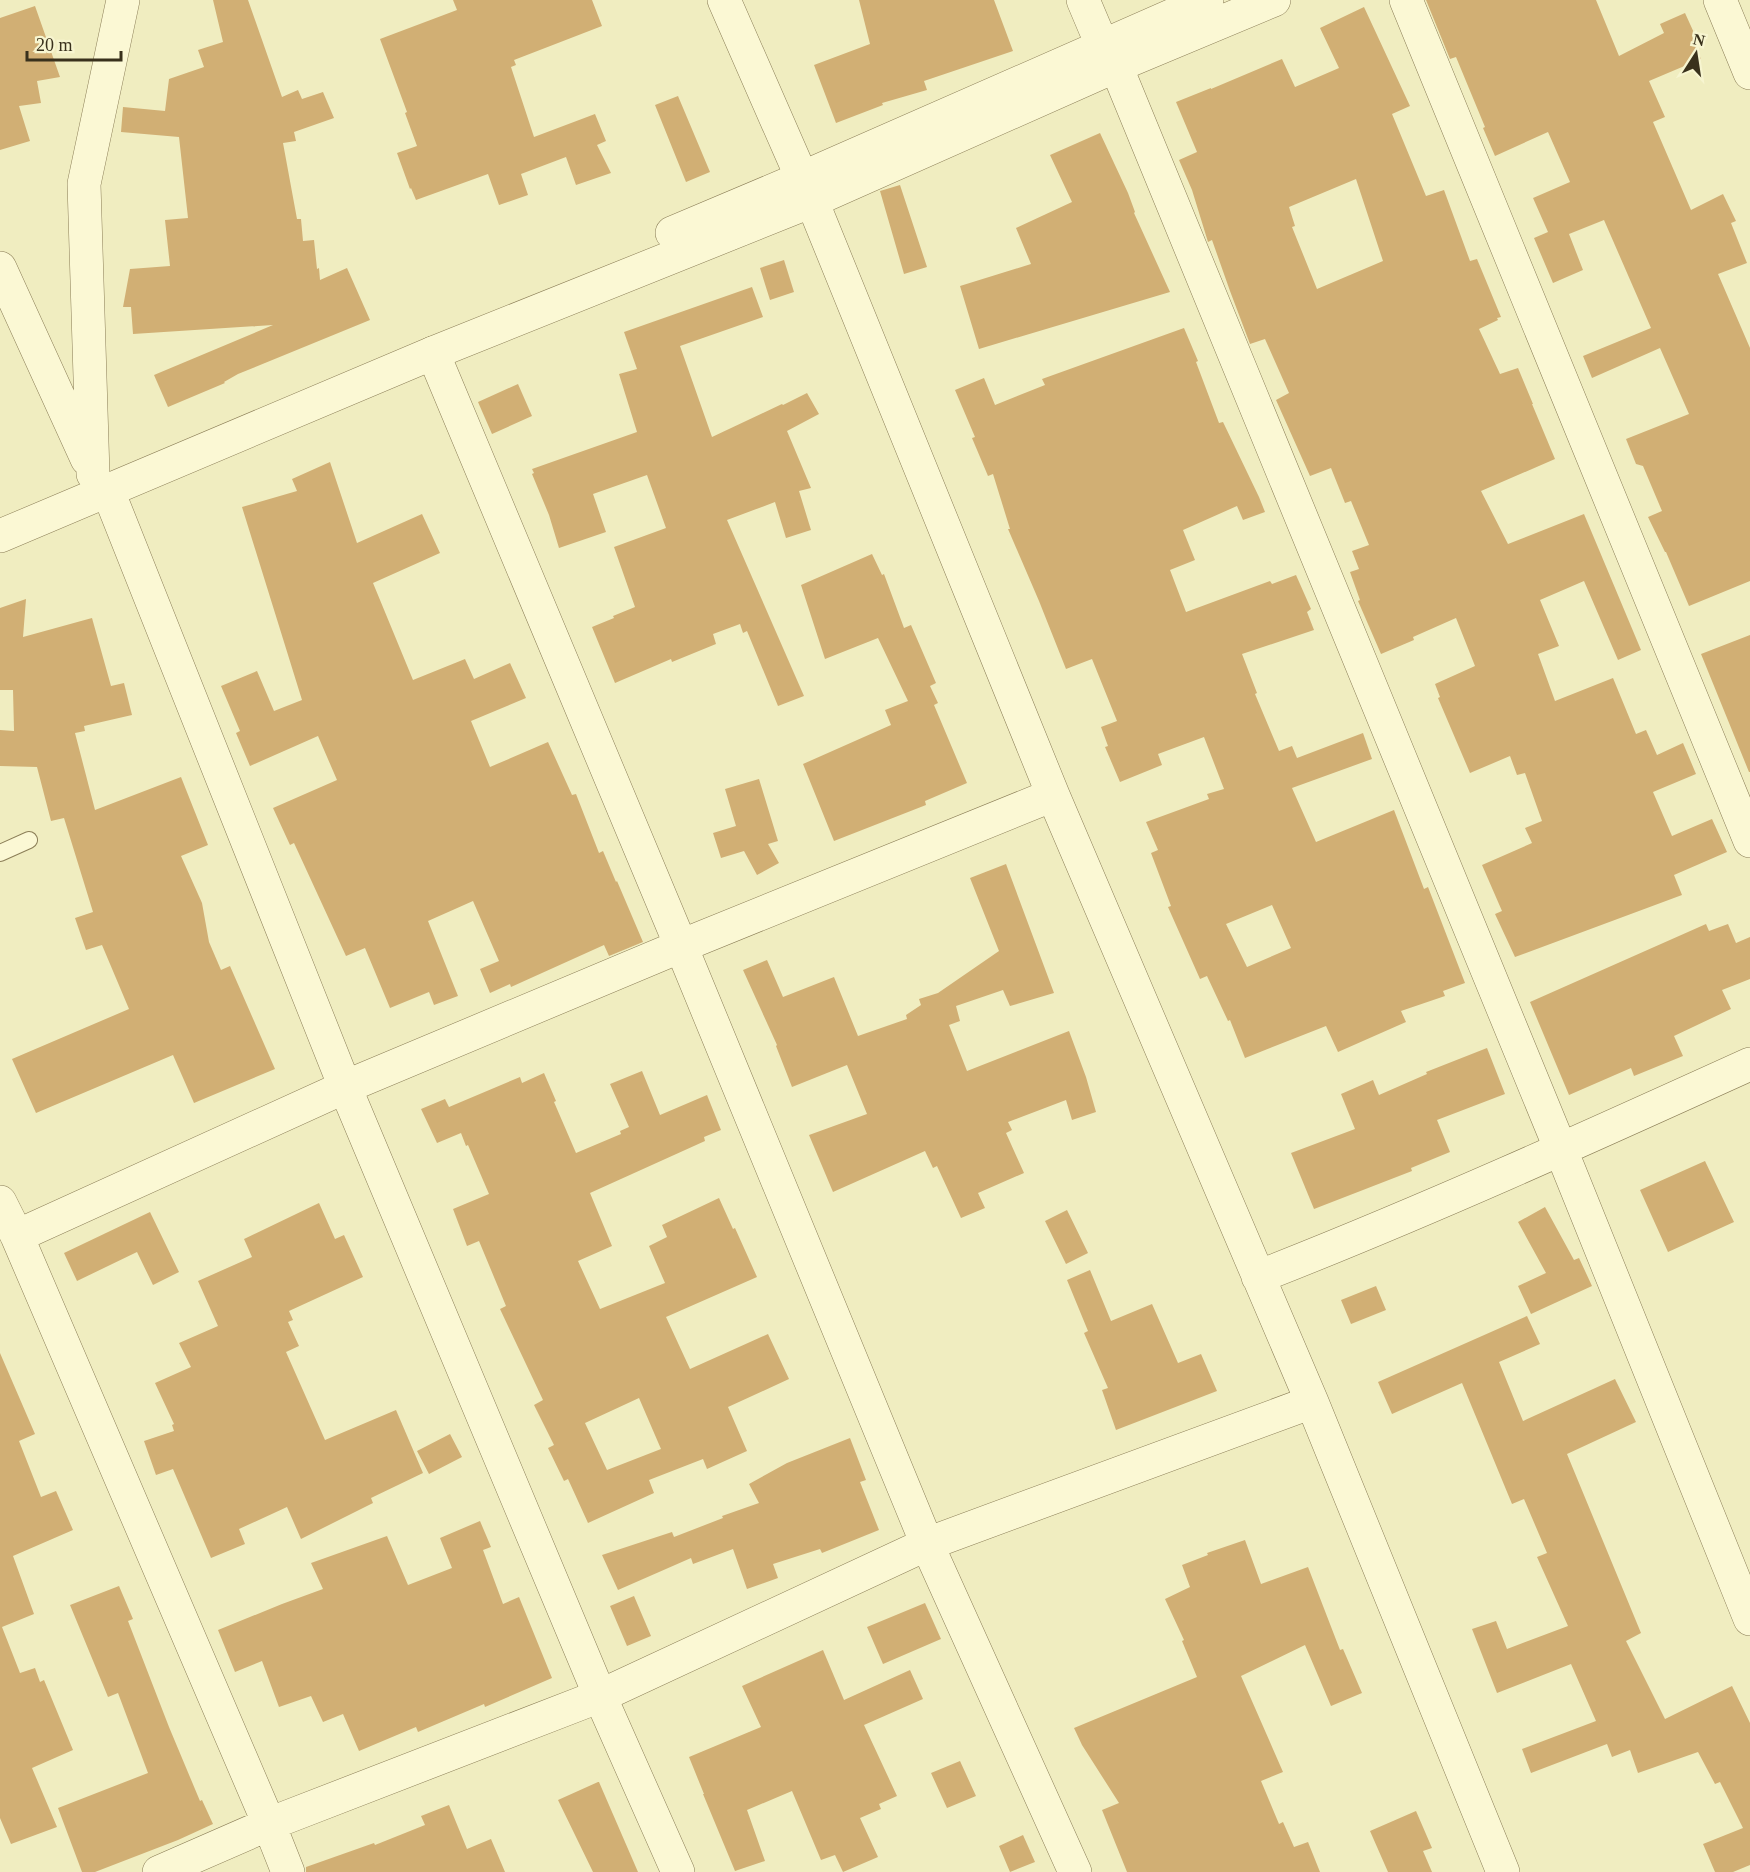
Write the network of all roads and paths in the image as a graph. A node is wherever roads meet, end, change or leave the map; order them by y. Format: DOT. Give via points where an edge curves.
graph roads {
  1 [pos="123,0"];
  2 [pos="724,0"];
  3 [pos="1083,0"];
  4 [pos="1207,0"];
  5 [pos="1274,0"];
  6 [pos="1406,0"];
  7 [pos="1720,0"];
  8 [pos="1109,56"];
  9 [pos="1750,74"];
  10 [pos="807,190"];
  11 [pos="0,268"];
  12 [pos="433,353"];
  13 [pos="101,483"];
  14 [pos="0,514"];
  15 [pos="0,536"];
  16 [pos="1053,795"];
  17 [pos="29,840"];
  18 [pos="1750,841"];
  19 [pos="0,853"];
  20 [pos="681,946"];
  21 [pos="1750,1064"];
  22 [pos="345,1087"];
  23 [pos="1561,1150"];
  24 [pos="0,1202"];
  25 [pos="17,1236"];
  26 [pos="1258,1277"];
  27 [pos="1312,1402"];
  28 [pos="927,1544"];
  29 [pos="1750,1619"];
  30 [pos="600,1696"];
  31 [pos="269,1824"];
  32 [pos="159,1872"];
  33 [pos="288,1872"];
  34 [pos="678,1872"];
  35 [pos="1075,1872"];
  36 [pos="1503,1872"];
  1 -- 13 [label="street" via="84,184"];
  2 -- 10 [label="street"];
  3 -- 8 [label="street"];
  4 -- 8 [label="street"];
  5 -- 8 [label="street"];
  6 -- 18 [label="street"];
  7 -- 9 [label="street"];
  8 -- 10 [label="street"];
  8 -- 23 [label="street"];
  10 -- 12 [label="street"];
  10 -- 13 [label="street"];
  10 -- 16 [label="street"];
  11 -- 13 [label="street"];
  12 -- 13 [label="street"];
  12 -- 20 [label="street"];
  13 -- 14 [label="street"];
  13 -- 15 [label="street"];
  13 -- 22 [label="street"];
  16 -- 20 [label="street"];
  16 -- 26 [label="street"];
  17 -- 19 [label="lane"];
  20 -- 22 [label="street"];
  20 -- 28 [label="street"];
  21 -- 23 [label="street"];
  22 -- 25 [label="street"];
  22 -- 30 [label="street"];
  23 -- 26 [label="street"];
  23 -- 29 [label="street"];
  24 -- 25 [label="street"];
  25 -- 31 [label="street"];
  26 -- 27 [label="street"];
  27 -- 28 [label="street"];
  27 -- 36 [label="street"];
  28 -- 30 [label="street"];
  28 -- 35 [label="street"];
  30 -- 31 [label="street"];
  30 -- 34 [label="street"];
  31 -- 32 [label="street"];
  31 -- 33 [label="street"];
}
